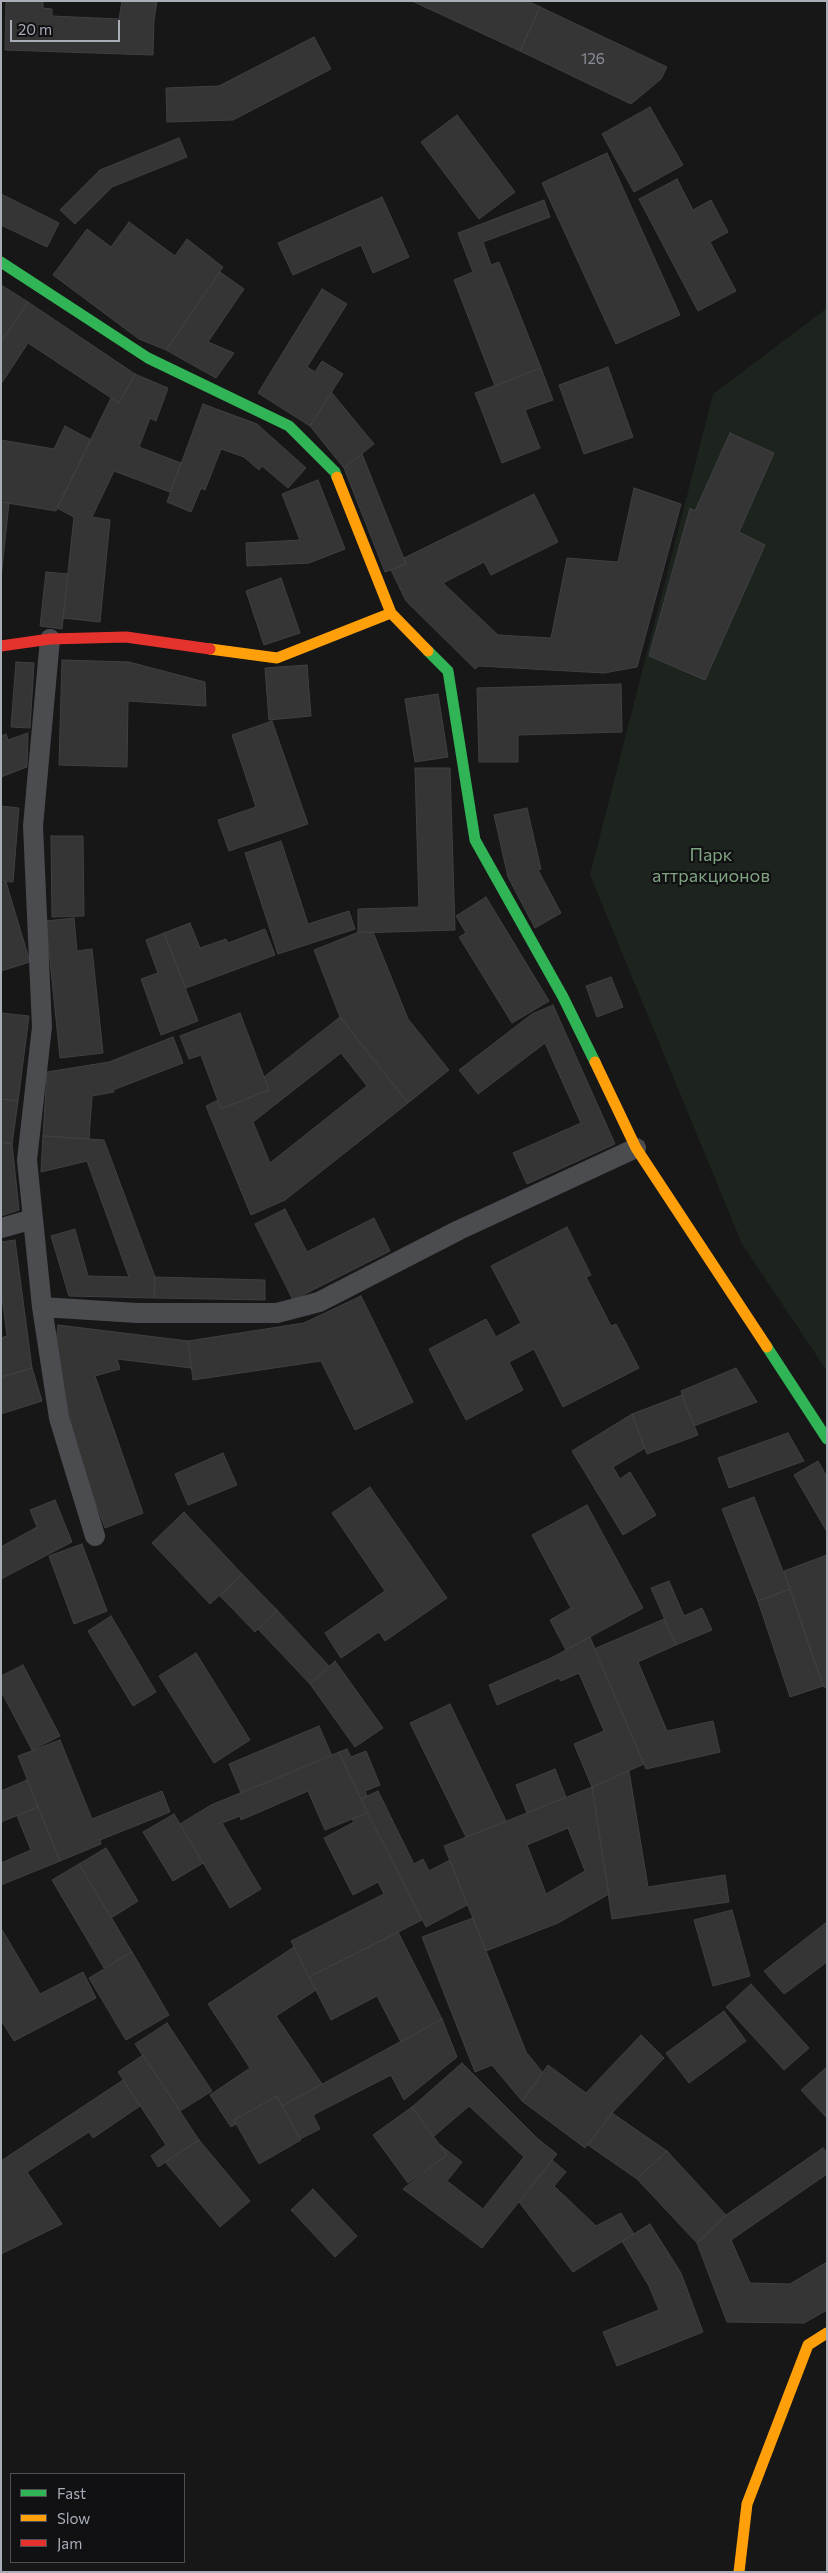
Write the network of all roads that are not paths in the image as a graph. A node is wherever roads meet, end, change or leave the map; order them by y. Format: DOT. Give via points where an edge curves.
graph roads {
  1 [pos="1,262"];
  2 [pos="392,613"];
  3 [pos="50,639"];
  4 [pos="1,646"];
  5 [pos="636,1148"];
  6 [pos="33,1218"];
  7 [pos="1,1228"];
  8 [pos="42,1307"];
  9 [pos="827,1439"];
  10 [pos="95,1536"];
  11 [pos="827,2333"];
  12 [pos="738,2572"];
  1 -- 2 [label="street" via="148,358 289,426 335,472"];
  2 -- 3 [label="street" via="277,658 126,637"];
  2 -- 5 [label="street" via="448,670 475,840 563,998"];
  3 -- 4 [label="street"];
  3 -- 6 [label="lane" via="33,826 42,1027 27,1160"];
  5 -- 8 [label="lane" via="459,1230 319,1302 278,1313 137,1313"];
  5 -- 9 [label="street"];
  6 -- 7 [label="lane"];
  6 -- 8 [label="lane"];
  8 -- 10 [label="lane" via="58,1418"];
  11 -- 12 [label="street" via="808,2345 747,2504"];
}
